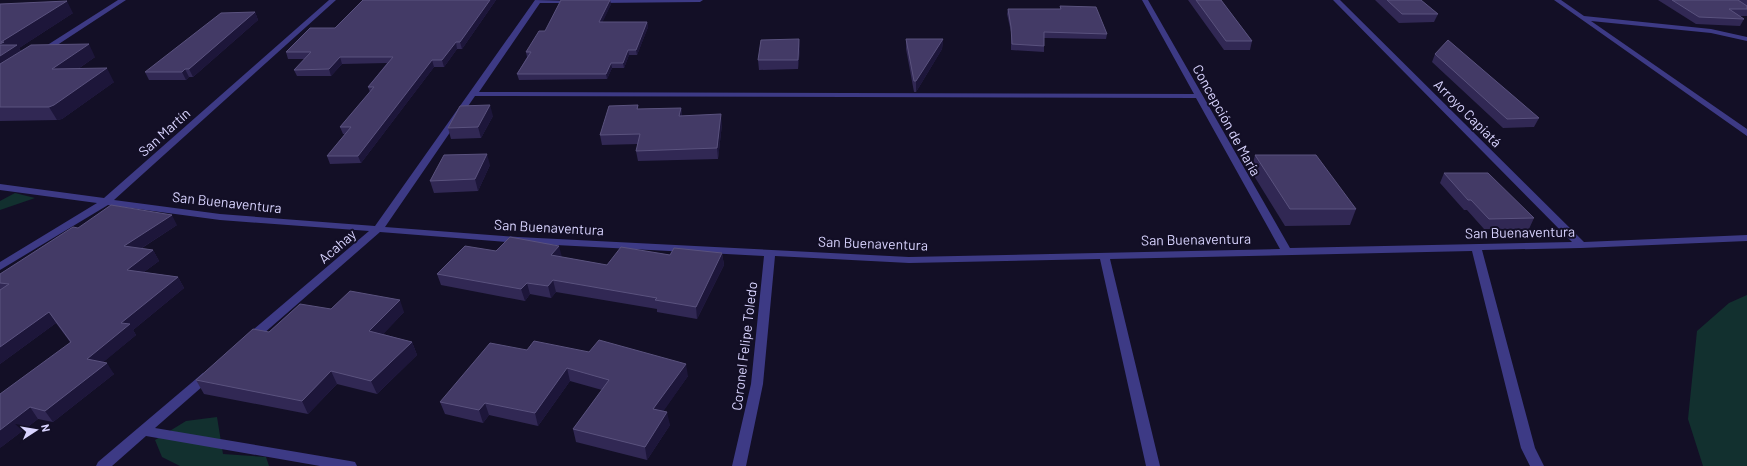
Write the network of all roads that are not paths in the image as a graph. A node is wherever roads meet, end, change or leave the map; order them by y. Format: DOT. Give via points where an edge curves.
graph roads {
  1 [pos="123,0"];
  2 [pos="333,0"];
  3 [pos="700,0"];
  4 [pos="1145,0"];
  5 [pos="1336,0"];
  6 [pos="1557,0"];
  7 [pos="538,1"];
  8 [pos="584,1"];
  9 [pos="592,1"];
  10 [pos="1582,18"];
  11 [pos="1747,39"];
  12 [pos="32,57"];
  13 [pos="472,94"];
  14 [pos="1198,96"];
  15 [pos="1747,133"];
  16 [pos="0,187"];
  17 [pos="106,202"];
  18 [pos="378,229"];
  19 [pos="1747,238"];
  20 [pos="1581,245"];
  21 [pos="1476,247"];
  22 [pos="1286,251"];
  23 [pos="770,252"];
  24 [pos="1104,255"];
  25 [pos="0,267"];
  26 [pos="246,343"];
  27 [pos="216,369"];
  28 [pos="143,431"];
  29 [pos="103,466"];
  30 [pos="350,466"];
  31 [pos="739,466"];
  32 [pos="1153,466"];
  33 [pos="1537,466"];
  1 -- 12 [label="street"];
  2 -- 17 [label="street, San Martín"];
  3 -- 9 [label="street"];
  4 -- 14 [label="street, Concepción de María"];
  5 -- 20 [label="street, Arroyo Capiatá"];
  6 -- 10 [label="street"];
  7 -- 8 [label="street"];
  7 -- 13 [label="street, Acahay"];
  10 -- 11 [label="street" via="1711,31"];
  10 -- 15 [label="street"];
  13 -- 14 [label="street"];
  13 -- 18 [label="street, Acahay"];
  14 -- 22 [label="street, Concepción de María"];
  16 -- 17 [label="street, San Buenaventura"];
  17 -- 18 [label="street, San Buenaventura" via="220,217"];
  17 -- 25 [label="street, San Martín"];
  18 -- 23 [label="street, San Buenaventura" via="518,240"];
  18 -- 26 [label="street, Acahay"];
  19 -- 20 [label="street, San Buenaventura"];
  20 -- 21 [label="street, San Buenaventura"];
  21 -- 22 [label="street, San Buenaventura"];
  21 -- 33 [label="street" via="1528,448"];
  22 -- 24 [label="street, San Buenaventura"];
  23 -- 24 [label="street, San Buenaventura" via="909,260"];
  23 -- 31 [label="street, Coronel Felipe Toledo" via="757,384"];
  24 -- 32 [label="street"];
  27 -- 28 [label="street"];
  28 -- 29 [label="street"];
  28 -- 30 [label="street"];
}
